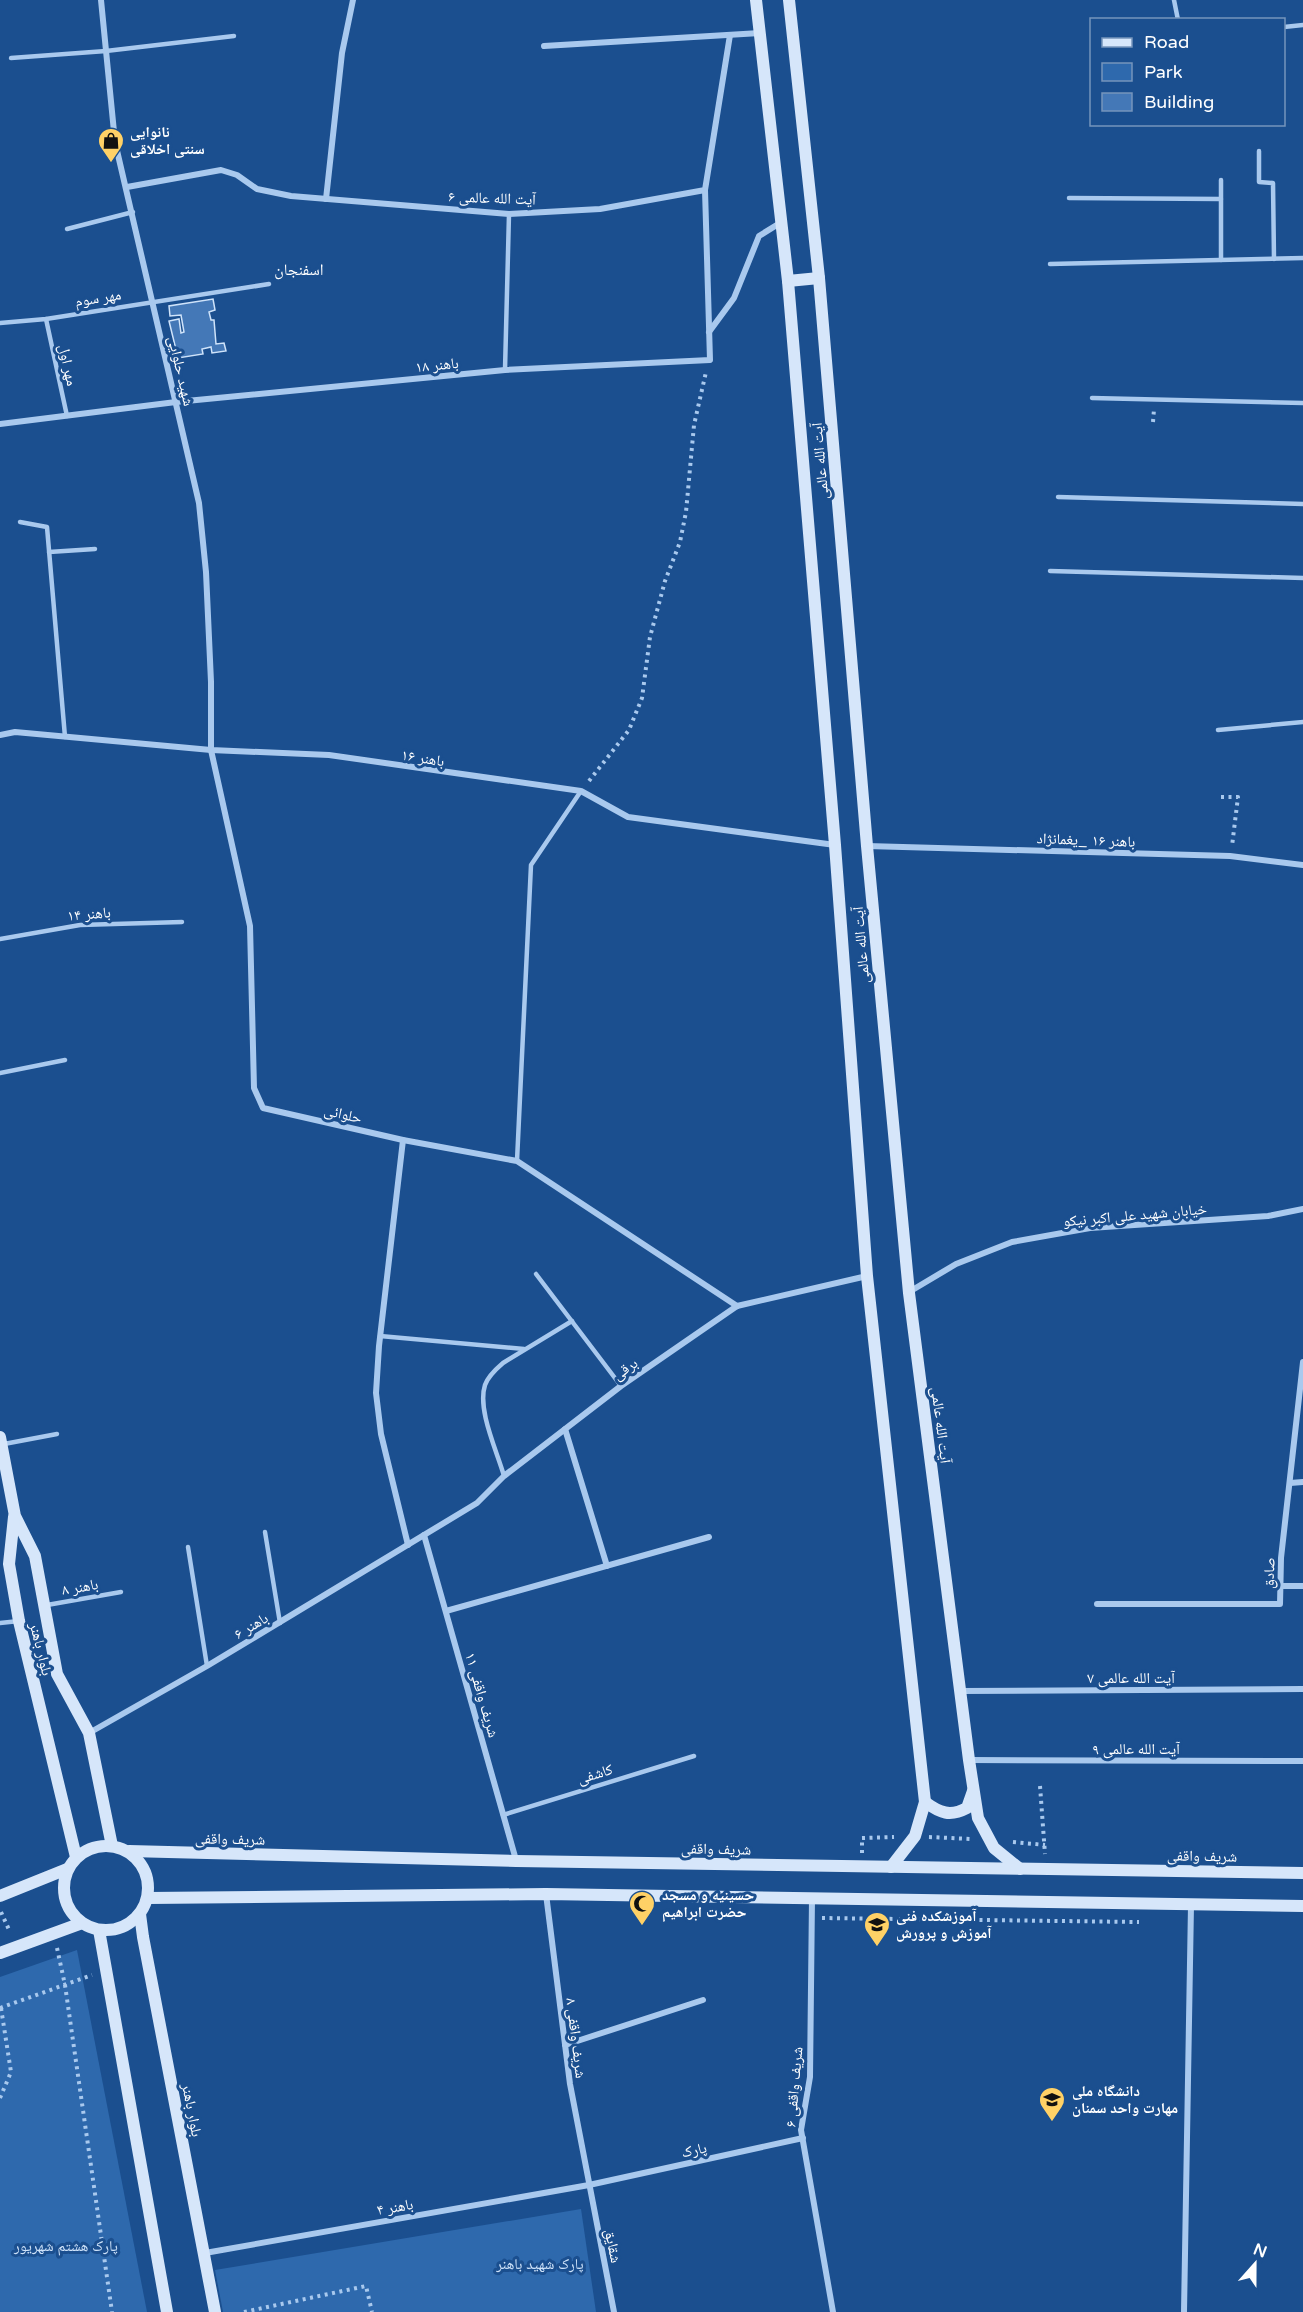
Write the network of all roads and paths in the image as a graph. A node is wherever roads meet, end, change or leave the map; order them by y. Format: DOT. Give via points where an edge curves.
graph roads {
  1 [pos="101,0"];
  2 [pos="352,0"];
  3 [pos="756,0"];
  4 [pos="789,0"];
  5 [pos="1174,0"];
  6 [pos="1178,18"];
  7 [pos="1303,25"];
  8 [pos="1285,27"];
  9 [pos="760,33"];
  10 [pos="730,34"];
  11 [pos="234,36"];
  12 [pos="543,46"];
  13 [pos="106,51"];
  14 [pos="11,58"];
  15 [pos="1259,151"];
  16 [pos="1221,180"];
  17 [pos="127,187"];
  18 [pos="705,190"];
  19 [pos="1069,198"];
  20 [pos="326,199"];
  21 [pos="1221,199"];
  22 [pos="133,212"];
  23 [pos="509,214"];
  24 [pos="780,223"];
  25 [pos="67,229"];
  26 [pos="1303,258"];
  27 [pos="1274,259"];
  28 [pos="1221,260"];
  29 [pos="1050,264"];
  30 [pos="819,278"];
  31 [pos="788,281"];
  32 [pos="269,284"];
  33 [pos="154,301"];
  34 [pos="46,319"];
  35 [pos="0,323"];
  36 [pos="709,333"];
  37 [pos="710,360"];
  38 [pos="505,370"];
  39 [pos="1092,398"];
  40 [pos="176,402"];
  41 [pos="1303,403"];
  42 [pos="66,416"];
  43 [pos="0,424"];
  44 [pos="1058,497"];
  45 [pos="1303,504"];
  46 [pos="20,522"];
  47 [pos="95,549"];
  48 [pos="49,552"];
  49 [pos="1050,571"];
  50 [pos="1303,578"];
  51 [pos="1303,722"];
  52 [pos="1218,730"];
  53 [pos="0,735"];
  54 [pos="65,737"];
  55 [pos="212,750"];
  56 [pos="581,791"];
  57 [pos="1221,797"];
  58 [pos="835,845"];
  59 [pos="867,846"];
  60 [pos="1230,856"];
  61 [pos="1303,865"];
  62 [pos="182,922"];
  63 [pos="0,939"];
  64 [pos="65,1060"];
  65 [pos="0,1073"];
  66 [pos="403,1140"];
  67 [pos="517,1161"];
  68 [pos="1303,1209"];
  69 [pos="536,1274"];
  70 [pos="867,1276"];
  71 [pos="909,1293"];
  72 [pos="737,1306"];
  73 [pos="572,1321"];
  74 [pos="380,1336"];
  75 [pos="524,1348"];
  76 [pos="1303,1362"];
  77 [pos="621,1386"];
  78 [pos="1300,1413"];
  79 [pos="565,1429"];
  80 [pos="57,1434"];
  81 [pos="1,1441"];
  82 [pos="504,1476"];
  83 [pos="1303,1482"];
  84 [pos="1290,1483"];
  85 [pos="15,1516"];
  86 [pos="265,1532"];
  87 [pos="424,1535"];
  88 [pos="709,1538"];
  89 [pos="408,1545"];
  90 [pos="188,1547"];
  91 [pos="607,1566"];
  92 [pos="1280,1586"];
  93 [pos="1303,1586"];
  94 [pos="121,1592"];
  95 [pos="1097,1604"];
  96 [pos="44,1605"];
  97 [pos="446,1611"];
  98 [pos="19,1621"];
  99 [pos="0,1623"];
  100 [pos="280,1623"];
  101 [pos="207,1666"];
  102 [pos="1303,1689"];
  103 [pos="960,1691"];
  104 [pos="88,1733"];
  105 [pos="694,1756"];
  106 [pos="969,1760"];
  107 [pos="1303,1761"];
  108 [pos="1040,1786"];
  109 [pos="973,1790"];
  110 [pos="925,1802"];
  111 [pos="503,1815"];
  112 [pos="915,1836"];
  113 [pos="990,1840"];
  114 [pos="1045,1845"];
  115 [pos="112,1846"];
  116 [pos="129,1851"];
  117 [pos="76,1857"];
  118 [pos="516,1861"];
  119 [pos="863,1866"];
  120 [pos="891,1867"];
  121 [pos="68,1869"];
  122 [pos="1020,1869"];
  123 [pos="1047,1869"];
  124 [pos="1303,1873"];
  125 [pos="546,1894"];
  126 [pos="0,1896"];
  127 [pos="148,1898"];
  128 [pos="812,1898"];
  129 [pos="1191,1904"];
  130 [pos="1303,1906"];
  131 [pos="0,1908"];
  132 [pos="140,1914"];
  133 [pos="812,1918"];
  134 [pos="1144,1922"];
  135 [pos="82,1923"];
  136 [pos="99,1930"];
  137 [pos="54,1934"];
  138 [pos="16,1947"];
  139 [pos="0,1953"];
  140 [pos="106,1970"];
  141 [pos="65,1984"];
  142 [pos="702,2000"];
  143 [pos="0,2008"];
  144 [pos="565,2045"];
  145 [pos="0,2098"];
  146 [pos="803,2138"];
  147 [pos="589,2185"];
  148 [pos="205,2253"];
  149 [pos="112,2312"];
  150 [pos="167,2312"];
  151 [pos="215,2312"];
  152 [pos="244,2312"];
  153 [pos="372,2312"];
  154 [pos="614,2312"];
  155 [pos="833,2312"];
  156 [pos="1184,2312"];
  1 -- 13 [label="street, شهید حلوایی"];
  2 -- 20 [label="street" via="342,53"];
  3 -- 9 [label="main road, آیت الله عالمی"];
  4 -- 30 [label="main road, آیت الله عالمی"];
  5 -- 6 [label="lane"];
  7 -- 8 [label="lane"];
  9 -- 10 [label="street"];
  9 -- 24 [label="main road, آیت الله عالمی"];
  10 -- 12 [label="street"];
  10 -- 18 [label="street"];
  11 -- 13 [label="lane"];
  13 -- 14 [label="lane"];
  13 -- 17 [label="street, شهید حلوایی" via="116,142"];
  15 -- 27 [label="lane" via="1259,182 1273,183"];
  16 -- 21 [label="lane"];
  17 -- 20 [label="street, آیت الله عالمی ۶" via="221,170 237,175 257,189"];
  17 -- 22 [label="street, شهید حلوایی"];
  18 -- 23 [label="street, آیت الله عالمی ۶" via="600,209"];
  18 -- 36 [label="street"];
  19 -- 21 [label="lane"];
  20 -- 23 [label="street, آیت الله عالمی ۶"];
  21 -- 28 [label="lane"];
  22 -- 25 [label="lane"];
  22 -- 33 [label="street, شهید حلوایی"];
  23 -- 38 [label="lane"];
  24 -- 31 [label="main road, آیت الله عالمی"];
  24 -- 36 [label="street" via="759,236 734,298"];
  26 -- 27 [label="lane"];
  27 -- 28 [label="lane"];
  28 -- 29 [label="lane"];
  30 -- 31 [label="main road"];
  30 -- 59 [label="main road, آیت الله عالمی"];
  31 -- 58 [label="main road, آیت الله عالمی"];
  32 -- 33 [label="lane, مهر سوم"];
  33 -- 34 [label="lane, مهر سوم"];
  33 -- 40 [label="street, شهید حلوایی"];
  34 -- 35 [label="lane, مهر سوم"];
  34 -- 42 [label="lane, مهر اول"];
  36 -- 37 [label="street"];
  37 -- 38 [label="street, باهنر ۱۸"];
  37 -- 56 [label="path" via="694,425 683,527 650,637 642,698 629,730"];
  38 -- 40 [label="street, باهنر ۱۸"];
  39 -- 41 [label="lane"];
  40 -- 42 [label="street, باهنر ۱۸"];
  40 -- 55 [label="street, شهید حلوایی" via="199,503 207,583"];
  42 -- 43 [label="street, باهنر ۱۸"];
  44 -- 45 [label="lane"];
  46 -- 48 [label="lane" via="47,527"];
  47 -- 48 [label="lane"];
  48 -- 54 [label="lane"];
  49 -- 50 [label="lane"];
  51 -- 52 [label="lane"];
  53 -- 54 [label="street, باهنر ۱۶" via="15,732"];
  54 -- 55 [label="street, باهنر ۱۶"];
  55 -- 56 [label="street, باهنر ۱۶" via="329,755"];
  55 -- 66 [label="street, حلوائی" via="250,926 254,1088 263,1108"];
  56 -- 58 [label="street, باهنر ۱۶" via="627,817"];
  56 -- 67 [label="lane" via="531,865"];
  57 -- 60 [label="path" via="1238,797"];
  58 -- 70 [label="main road, آیت الله عالمی"];
  59 -- 60 [label="street, باهنر ۱۶ _یغمانژاد"];
  59 -- 71 [label="main road, آیت الله عالمی"];
  60 -- 61 [label="street, باهنر ۱۶ _یغمانژاد"];
  62 -- 63 [label="lane, باهنر ۱۴" via="80,925"];
  64 -- 65 [label="lane"];
  66 -- 67 [label="street, حلوائی"];
  66 -- 74 [label="street"];
  67 -- 72 [label="street, حلوائی"];
  68 -- 71 [label="street, خیابان شهید علی اکبر نیکو" via="1268,1216 1090,1228 1012,1242 956,1264"];
  69 -- 73 [label="lane"];
  70 -- 72 [label="street, برقی"];
  70 -- 110 [label="main road, آیت الله عالمی"];
  71 -- 103 [label="main road, آیت الله عالمی"];
  72 -- 77 [label="street, برقی"];
  73 -- 75 [label="lane"];
  73 -- 77 [label="lane"];
  74 -- 75 [label="lane"];
  74 -- 89 [label="street" via="376,1393 381,1434"];
  75 -- 82 [label="lane" via="485,1383 482,1405"];
  76 -- 78 [label="street, صادق"];
  77 -- 79 [label="street, برقی"];
  78 -- 84 [label="street, صادق"];
  79 -- 82 [label="street, برقی"];
  79 -- 91 [label="street"];
  80 -- 81 [label="lane"];
  81 -- 85 [label="main road, بلوار باهنر"];
  82 -- 87 [label="street, برقی" via="477,1503"];
  83 -- 84 [label="street"];
  84 -- 92 [label="street, صادق"];
  85 -- 96 [label="main road, بلوار باهنر" via="35,1556"];
  85 -- 98 [label="main road, بلوار باهنر" via="9,1564"];
  86 -- 100 [label="lane"];
  87 -- 89 [label="street, باهنر ۶"];
  87 -- 97 [label="street, شریف واقفی ۱۱"];
  88 -- 91 [label="street"];
  89 -- 100 [label="street, باهنر ۶"];
  90 -- 101 [label="lane"];
  91 -- 97 [label="street"];
  92 -- 93 [label="street"];
  92 -- 95 [label="street, صادق" via="1280,1604"];
  94 -- 96 [label="lane, باهنر ۸"];
  96 -- 104 [label="main road, بلوار باهنر" via="57,1674"];
  97 -- 111 [label="street, شریف واقفی ۱۱"];
  98 -- 99 [label="lane"];
  98 -- 117 [label="main road, بلوار باهنر"];
  100 -- 101 [label="street, باهنر ۶"];
  101 -- 104 [label="street, باهنر ۶"];
  102 -- 103 [label="street, آیت الله عالمی ۷"];
  103 -- 106 [label="main road, آیت الله عالمی"];
  104 -- 115 [label="main road, بلوار باهنر"];
  105 -- 111 [label="lane, کاشفی"];
  106 -- 107 [label="street, آیت الله عالمی ۹"];
  106 -- 109 [label="main road, آیت الله عالمی"];
  108 -- 114 [label="path"];
  109 -- 110 [label="main road" via="967,1808 950,1814"];
  109 -- 113 [label="main road, آیت الله عالمی" via="978,1818"];
  110 -- 112 [label="main road, آیت الله عالمی"];
  111 -- 118 [label="street, شریف واقفی ۱۱"];
  112 -- 113 [label="path"];
  112 -- 119 [label="path" via="862,1838"];
  112 -- 120 [label="main road, آیت الله عالمی"];
  113 -- 114 [label="path"];
  113 -- 122 [label="main road, آیت الله عالمی"];
  114 -- 123 [label="path"];
  115 -- 116 [label="main road"];
  115 -- 117 [label="main road" via="93,1847"];
  116 -- 118 [label="main road, شریف واقفی"];
  116 -- 127 [label="main road" via="142,1864 148,1880"];
  117 -- 121 [label="main road"];
  118 -- 119 [label="main road, شریف واقفی"];
  119 -- 120 [label="main road, شریف واقفی"];
  120 -- 122 [label="main road, شریف واقفی"];
  121 -- 126 [label="main road"];
  121 -- 135 [label="main road" via="63,1889 68,1908"];
  122 -- 123 [label="main road, شریف واقفی"];
  123 -- 124 [label="main road, شریف واقفی"];
  125 -- 127 [label="main road"];
  125 -- 128 [label="main road"];
  125 -- 144 [label="street, شریف واقفی ۸"];
  127 -- 132 [label="main road"];
  128 -- 129 [label="main road"];
  128 -- 133 [label="street, شریف واقفی ۶"];
  129 -- 130 [label="main road"];
  129 -- 156 [label="street"];
  131 -- 138 [label="path"];
  132 -- 136 [label="main road" via="115,1930"];
  132 -- 148 [label="main road, بلوار باهنر"];
  133 -- 134 [label="path"];
  133 -- 146 [label="street, شریف واقفی ۶" via="810,2077"];
  135 -- 136 [label="main road"];
  135 -- 137 [label="main road"];
  136 -- 140 [label="main road"];
  137 -- 138 [label="main road"];
  137 -- 141 [label="path"];
  138 -- 139 [label="main road"];
  140 -- 141 [label="path"];
  140 -- 150 [label="main road"];
  141 -- 143 [label="path"];
  141 -- 149 [label="path"];
  142 -- 144 [label="street"];
  143 -- 145 [label="path" via="11,2072"];
  144 -- 147 [label="street, شریف واقفی ۸"];
  146 -- 147 [label="street, پارک"];
  146 -- 155 [label="street, شریف واقفی ۶"];
  147 -- 148 [label="street, باهنر ۴"];
  147 -- 154 [label="street, شقایق"];
  148 -- 151 [label="main road, بلوار باهنر"];
  152 -- 153 [label="path" via="366,2286"];
}
